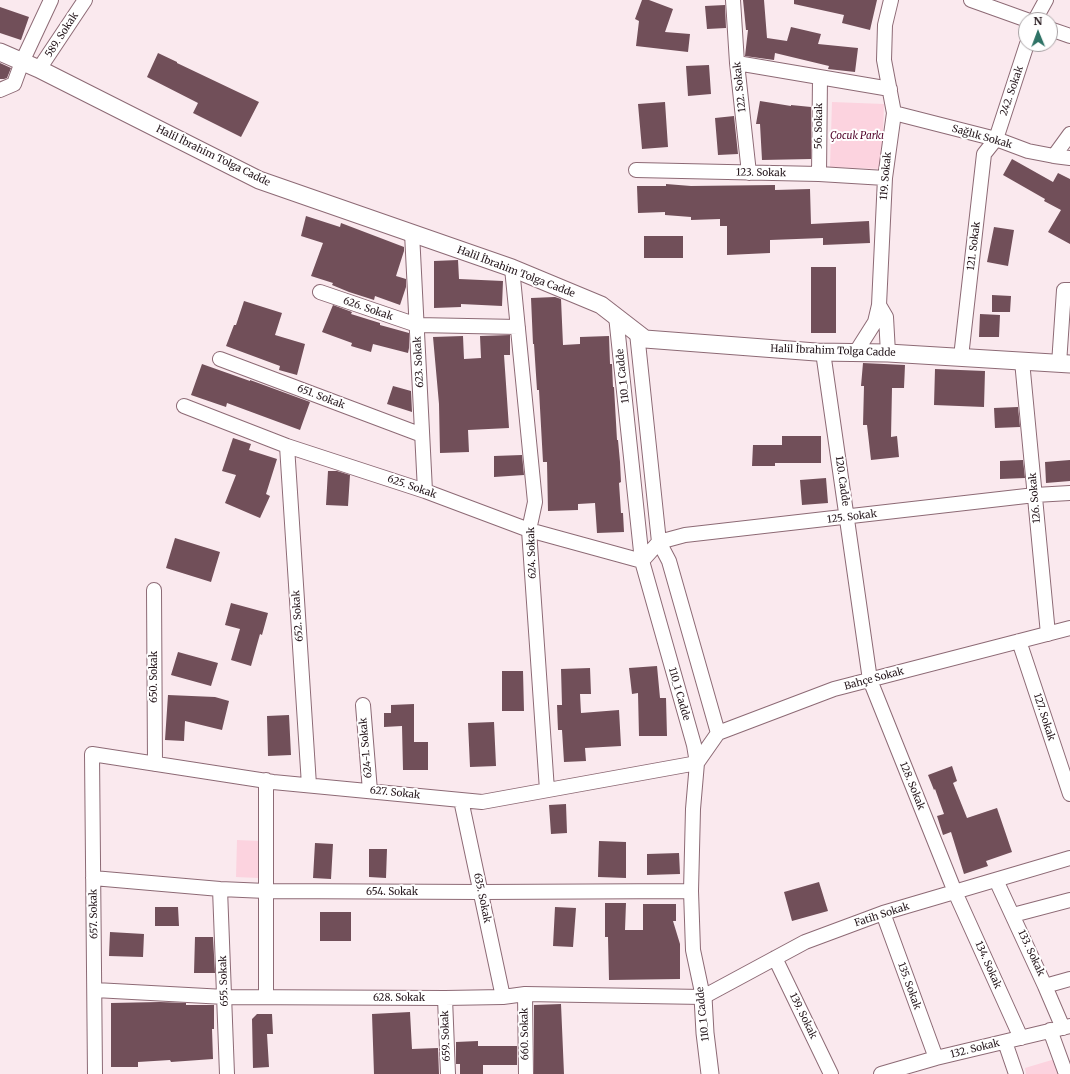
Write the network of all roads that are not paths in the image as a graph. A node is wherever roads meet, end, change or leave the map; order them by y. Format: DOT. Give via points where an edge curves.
graph roads {
  1 [pos="51,0"];
  2 [pos="85,0"];
  3 [pos="732,0"];
  4 [pos="891,0"];
  5 [pos="971,0"];
  6 [pos="1046,0"];
  7 [pos="1039,12"];
  8 [pos="1018,17"];
  9 [pos="1058,31"];
  10 [pos="1070,36"];
  11 [pos="0,52"];
  12 [pos="1025,52"];
  13 [pos="22,62"];
  14 [pos="737,62"];
  15 [pos="39,69"];
  16 [pos="820,78"];
  17 [pos="890,89"];
  18 [pos="0,90"];
  19 [pos="894,113"];
  20 [pos="1070,134"];
  21 [pos="996,139"];
  22 [pos="1054,156"];
  23 [pos="1070,158"];
  24 [pos="636,170"];
  25 [pos="749,173"];
  26 [pos="818,174"];
  27 [pos="885,178"];
  28 [pos="412,233"];
  29 [pos="512,268"];
  30 [pos="1070,290"];
  31 [pos="320,292"];
  32 [pos="879,305"];
  33 [pos="616,316"];
  34 [pos="417,325"];
  35 [pos="518,327"];
  36 [pos="637,333"];
  37 [pos="823,352"];
  38 [pos="856,352"];
  39 [pos="888,353"];
  40 [pos="961,357"];
  41 [pos="220,359"];
  42 [pos="1022,361"];
  43 [pos="1067,364"];
  44 [pos="184,406"];
  45 [pos="422,435"];
  46 [pos="287,446"];
  47 [pos="425,491"];
  48 [pos="1070,493"];
  49 [pos="1035,495"];
  50 [pos="847,517"];
  51 [pos="530,530"];
  52 [pos="659,542"];
  53 [pos="642,561"];
  54 [pos="154,590"];
  55 [pos="1070,628"];
  56 [pos="1048,634"];
  57 [pos="1019,641"];
  58 [pos="870,680"];
  59 [pos="363,705"];
  60 [pos="718,733"];
  61 [pos="92,754"];
  62 [pos="155,764"];
  63 [pos="697,764"];
  64 [pos="266,780"];
  65 [pos="309,785"];
  66 [pos="547,790"];
  67 [pos="370,791"];
  68 [pos="1070,794"];
  69 [pos="461,800"];
  70 [pos="1070,858"];
  71 [pos="93,878"];
  72 [pos="996,880"];
  73 [pos="220,889"];
  74 [pos="266,891"];
  75 [pos="691,891"];
  76 [pos="480,892"];
  77 [pos="955,892"];
  78 [pos="1070,900"];
  79 [pos="883,913"];
  80 [pos="1013,915"];
  81 [pos="775,958"];
  82 [pos="1070,979"];
  83 [pos="1046,986"];
  84 [pos="95,990"];
  85 [pos="525,994"];
  86 [pos="225,997"];
  87 [pos="503,997"];
  88 [pos="703,997"];
  89 [pos="266,998"];
  90 [pos="445,998"];
  91 [pos="1061,1028"];
  92 [pos="1020,1038"];
  93 [pos="1005,1042"];
  94 [pos="936,1058"];
  95 [pos="95,1074"];
  96 [pos="227,1074"];
  97 [pos="448,1074"];
  98 [pos="526,1074"];
  99 [pos="710,1074"];
  100 [pos="831,1074"];
  101 [pos="881,1074"];
  102 [pos="1016,1074"];
  103 [pos="1066,1074"];
  1 -- 13 [label="street"];
  2 -- 15 [label="street, 589. Sokak"];
  3 -- 14 [label="street, 122. Sokak"];
  4 -- 17 [label="street, 119. Sokak" via="885,25 884,60"];
  5 -- 8 [label="street"];
  6 -- 7 [label="street"];
  9 -- 10 [label="street"];
  11 -- 13 [label="street, Halil İbrahim Tolga Cadde"];
  12 -- 21 [label="street, 242. Sokak"];
  13 -- 15 [label="street, Halil İbrahim Tolga Cadde"];
  13 -- 18 [label="street" via="14,84"];
  14 -- 16 [label="street"];
  14 -- 25 [label="street, 122. Sokak"];
  15 -- 28 [label="street, Halil İbrahim Tolga Cadde" via="259,180"];
  16 -- 17 [label="street"];
  16 -- 26 [label="street, 56. Sokak"];
  17 -- 19 [label="street, 119. Sokak"];
  19 -- 21 [label="street, Sağlık Sokak"];
  19 -- 27 [label="street, 119. Sokak"];
  20 -- 22 [label="street"];
  21 -- 22 [label="street, Sağlık Sokak" via="1028,151"];
  21 -- 40 [label="street, 121. Sokak" via="984,154"];
  22 -- 23 [label="street, Sağlık Sokak"];
  24 -- 25 [label="street, 123. Sokak"];
  25 -- 26 [label="street, 123. Sokak"];
  26 -- 27 [label="street, 123. Sokak"];
  27 -- 32 [label="street, 119. Sokak"];
  28 -- 29 [label="street, Halil İbrahim Tolga Cadde"];
  28 -- 34 [label="street, 623. Sokak"];
  29 -- 33 [label="street, Halil İbrahim Tolga Cadde" via="601,305"];
  29 -- 35 [label="street, 624. Sokak"];
  30 -- 43 [label="street" via="1064,290"];
  31 -- 34 [label="street, 626. Sokak"];
  32 -- 38 [label="street" via="875,322"];
  32 -- 39 [label="street" via="886,317"];
  33 -- 36 [label="street, Halil İbrahim Tolga Cadde"];
  33 -- 53 [label="street, 110_1 Cadde"];
  34 -- 35 [label="street, 626. Sokak"];
  34 -- 45 [label="street, 623. Sokak"];
  35 -- 51 [label="street, 624. Sokak" via="535,502"];
  36 -- 37 [label="street, Halil İbrahim Tolga Cadde" via="645,339"];
  36 -- 52 [label="street, 110_1 Cadde"];
  37 -- 38 [label="street, Halil İbrahim Tolga Cadde"];
  37 -- 50 [label="street, 120. Cadde"];
  38 -- 39 [label="street, Halil İbrahim Tolga Cadde"];
  39 -- 40 [label="street, Halil İbrahim Tolga Cadde"];
  40 -- 42 [label="street, Halil İbrahim Tolga Cadde"];
  41 -- 45 [label="street, 651. Sokak"];
  42 -- 43 [label="street, Halil İbrahim Tolga Cadde"];
  42 -- 49 [label="street, 126. Sokak"];
  44 -- 46 [label="street, 625. Sokak"];
  45 -- 47 [label="street, 623. Sokak"];
  46 -- 47 [label="street, 625. Sokak"];
  46 -- 65 [label="street, 652. Sokak"];
  47 -- 51 [label="street, 625. Sokak"];
  48 -- 49 [label="street, 125. Sokak"];
  49 -- 50 [label="street, 125. Sokak"];
  49 -- 56 [label="street, 126. Sokak"];
  50 -- 52 [label="street, 125. Sokak" via="685,535"];
  50 -- 58 [label="street, 120. Cadde"];
  51 -- 53 [label="street, 625. Sokak"];
  51 -- 66 [label="street, 624. Sokak"];
  52 -- 53 [label="street"];
  52 -- 60 [label="street, 110_1 Cadde" via="669,561"];
  53 -- 63 [label="street, 110_1 Cadde" via="694,745"];
  54 -- 62 [label="street, 650. Sokak"];
  55 -- 56 [label="street, Bahçe Sokak"];
  56 -- 57 [label="street, Bahçe Sokak"];
  57 -- 58 [label="street, Bahçe Sokak"];
  57 -- 68 [label="street, 127. Sokak"];
  58 -- 60 [label="street, Bahçe Sokak" via="834,689"];
  58 -- 77 [label="street, 128. Sokak"];
  59 -- 67 [label="street, 624-1. Sokak"];
  60 -- 63 [label="street"];
  61 -- 62 [label="street, 627. Sokak"];
  61 -- 71 [label="street, 657. Sokak"];
  62 -- 64 [label="street, 627. Sokak"];
  63 -- 66 [label="street, 627. Sokak"];
  63 -- 75 [label="street, 110_1 Cadde"];
  64 -- 65 [label="street, 627. Sokak"];
  64 -- 74 [label="street"];
  65 -- 67 [label="street, 627. Sokak"];
  66 -- 69 [label="street, 627. Sokak" via="482,802"];
  67 -- 69 [label="street, 627. Sokak"];
  69 -- 76 [label="street, 635. Sokak"];
  70 -- 72 [label="street, Fatih Sokak"];
  71 -- 73 [label="street, 654. Sokak"];
  71 -- 84 [label="street, 657. Sokak"];
  72 -- 77 [label="street, Fatih Sokak"];
  72 -- 80 [label="street, 133. Sokak"];
  73 -- 74 [label="street, 654. Sokak"];
  73 -- 86 [label="street, 655. Sokak"];
  74 -- 76 [label="street, 654. Sokak"];
  74 -- 89 [label="street"];
  75 -- 76 [label="street, 654. Sokak"];
  75 -- 88 [label="street, 110_1 Cadde" via="693,950"];
  76 -- 87 [label="street, 635. Sokak"];
  77 -- 79 [label="street, Fatih Sokak"];
  77 -- 92 [label="street, 134. Sokak"];
  78 -- 80 [label="street"];
  79 -- 81 [label="street, Fatih Sokak" via="805,942"];
  79 -- 94 [label="street, 135. Sokak"];
  80 -- 83 [label="street, 133. Sokak"];
  81 -- 88 [label="street, Fatih Sokak"];
  81 -- 100 [label="street, 139. Sokak"];
  82 -- 83 [label="street"];
  83 -- 91 [label="street, 133. Sokak"];
  84 -- 86 [label="street, 628. Sokak"];
  84 -- 95 [label="street, 657. Sokak"];
  85 -- 87 [label="street, 628. Sokak"];
  85 -- 88 [label="street, 628. Sokak"];
  85 -- 98 [label="street, 660. Sokak"];
  86 -- 89 [label="street, 628. Sokak"];
  86 -- 96 [label="street, 655. Sokak"];
  87 -- 90 [label="street, 628. Sokak"];
  88 -- 99 [label="street, 110_1 Cadde"];
  89 -- 90 [label="street, 628. Sokak"];
  90 -- 97 [label="street, 659. Sokak"];
  91 -- 92 [label="street, 132. Sokak"];
  91 -- 103 [label="street, 133. Sokak"];
  92 -- 93 [label="street, 132. Sokak"];
  93 -- 94 [label="street, 132. Sokak"];
  93 -- 102 [label="street"];
  94 -- 101 [label="street, 132. Sokak"];
}
